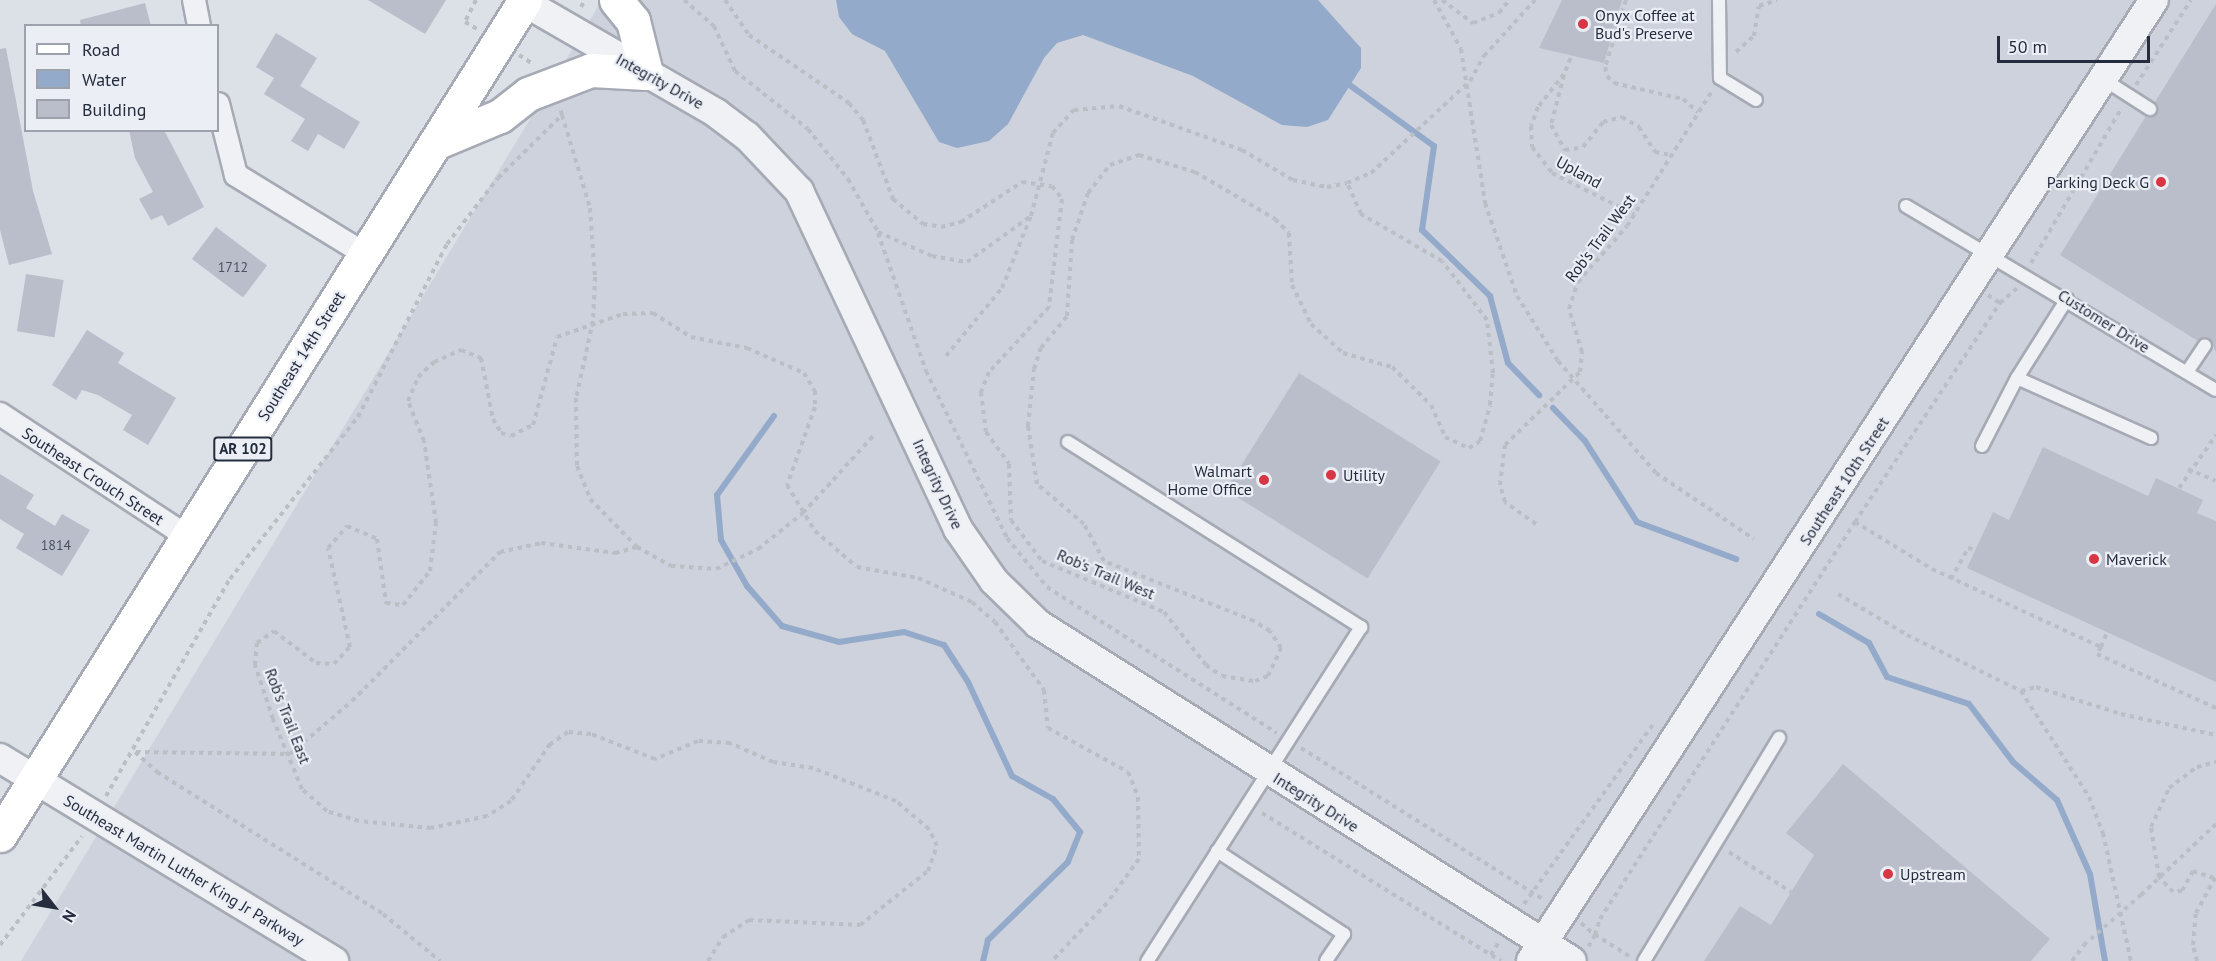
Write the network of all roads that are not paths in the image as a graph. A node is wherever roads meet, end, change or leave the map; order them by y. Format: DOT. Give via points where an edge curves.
graph roads {
  1 [pos="194,0"];
  2 [pos="616,0"];
  3 [pos="1719,0"];
  4 [pos="2154,0"];
  5 [pos="524,1"];
  6 [pos="199,24"];
  7 [pos="646,73"];
  8 [pos="2102,79"];
  9 [pos="1756,100"];
  10 [pos="219,108"];
  11 [pos="2150,109"];
  12 [pos="435,143"];
  13 [pos="1906,206"];
  14 [pos="1991,252"];
  15 [pos="365,254"];
  16 [pos="2067,299"];
  17 [pos="2205,345"];
  18 [pos="2187,372"];
  19 [pos="2017,378"];
  20 [pos="2216,390"];
  21 [pos="0,414"];
  22 [pos="2151,438"];
  23 [pos="1068,442"];
  24 [pos="1982,446"];
  25 [pos="188,537"];
  26 [pos="1779,738"];
  27 [pos="0,758"];
  28 [pos="1268,772"];
  29 [pos="35,779"];
  30 [pos="0,835"];
  31 [pos="1217,851"];
  32 [pos="1537,952"];
  33 [pos="1580,954"];
  34 [pos="334,961"];
  35 [pos="1147,961"];
  36 [pos="1326,961"];
  37 [pos="1644,961"];
  1 -- 6 [label="street"];
  2 -- 7 [label="main road" via="633,21"];
  3 -- 9 [label="lane" via="1720,78"];
  4 -- 8 [label="street, Southeast 10th Street"];
  5 -- 7 [label="street, Integrity Drive"];
  5 -- 12 [label="main road, Southeast 14th Street / AR 102"];
  7 -- 12 [label="main road" via="591,70 528,94 500,116"];
  7 -- 28 [label="street, Integrity Drive" via="747,136 799,191 958,530 994,580 1038,624"];
  8 -- 11 [label="lane"];
  8 -- 14 [label="street, Southeast 10th Street"];
  10 -- 15 [label="street" via="236,175"];
  12 -- 15 [label="main road, Southeast 14th Street / AR 102"];
  13 -- 14 [label="lane, Customer Drive"];
  14 -- 16 [label="lane, Customer Drive"];
  14 -- 32 [label="street, Southeast 10th Street"];
  15 -- 25 [label="main road, Southeast 14th Street / AR 102"];
  16 -- 18 [label="lane, Customer Drive"];
  16 -- 19 [label="lane"];
  17 -- 18 [label="lane"];
  18 -- 20 [label="lane, Customer Drive"];
  19 -- 22 [label="lane"];
  19 -- 24 [label="lane"];
  21 -- 25 [label="street, Southeast Crouch Street"];
  23 -- 28 [label="lane" via="1361,627"];
  25 -- 29 [label="main road, Southeast 14th Street / AR 102"];
  26 -- 37 [label="lane"];
  27 -- 29 [label="street, Southeast Martin Luther King Jr Parkway"];
  28 -- 31 [label="lane"];
  28 -- 32 [label="street, Integrity Drive"];
  29 -- 30 [label="main road, Southeast 14th Street / AR 102"];
  29 -- 34 [label="street, Southeast Martin Luther King Jr Parkway"];
  31 -- 35 [label="lane"];
  31 -- 36 [label="lane" via="1344,934"];
  32 -- 33 [label="street, Integrity Drive"];
}
